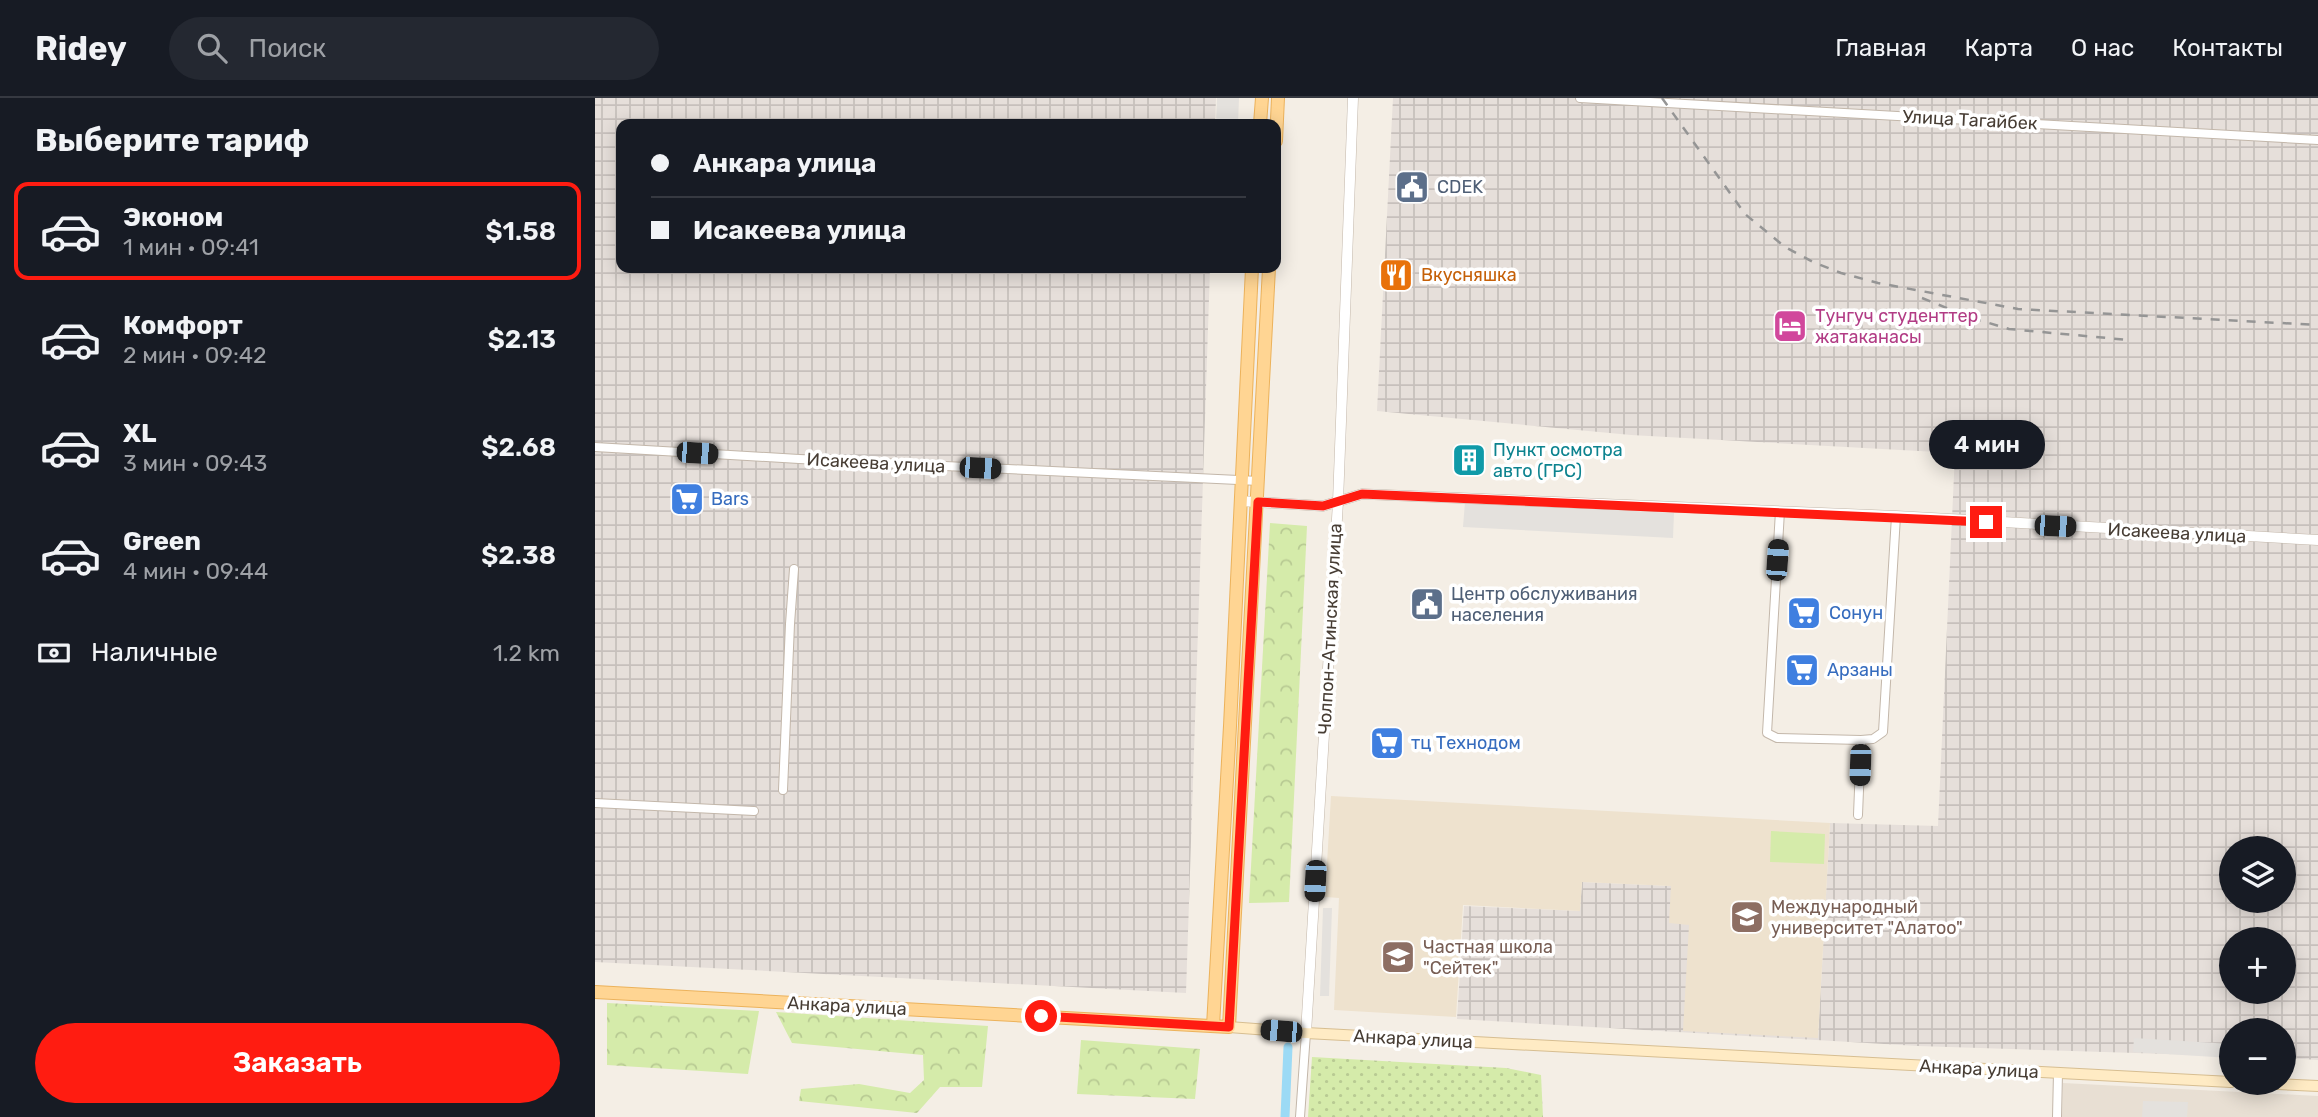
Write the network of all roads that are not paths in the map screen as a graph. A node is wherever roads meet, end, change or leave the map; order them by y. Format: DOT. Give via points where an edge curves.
graph roads {
  1 [pos="1262,98"];
  2 [pos="1278,98"];
  3 [pos="1353,98"];
  4 [pos="1580,98"];
  5 [pos="1260,119"];
  6 [pos="1277,119"];
  7 [pos="2318,140"];
  8 [pos="1252,273"];
  9 [pos="1269,273"];
  10 [pos="595,447"];
  11 [pos="1241,480"];
  12 [pos="1259,481"];
  13 [pos="1240,501"];
  14 [pos="1258,502"];
  15 [pos="1338,502"];
  16 [pos="1780,512"];
  17 [pos="1896,516"];
  18 [pos="2318,540"];
  19 [pos="794,569"];
  20 [pos="1230,726"];
  21 [pos="1246,727"];
  22 [pos="1861,740"];
  23 [pos="783,790"];
  24 [pos="595,803"];
  25 [pos="754,811"];
  26 [pos="1858,815"];
  27 [pos="595,992"];
  28 [pos="1213,1026"];
  29 [pos="1229,1027"];
  30 [pos="1306,1033"];
  31 [pos="2058,1073"];
  32 [pos="2219,1081"];
  33 [pos="2296,1085"];
  34 [pos="2318,1086"];
  35 [pos="1300,1117"];
  36 [pos="2057,1117"];
  1 -- 5 [label="main road"];
  2 -- 6 [label="main road"];
  3 -- 15 [label="street, Чолпон-Атинская улица"];
  4 -- 7 [label="street, Улица Тагайбек"];
  8 -- 11 [label="main road"];
  9 -- 12 [label="main road"];
  10 -- 11 [label="street, Исакеева улица"];
  11 -- 12 [label="street, Исакеева улица"];
  11 -- 13 [label="main road"];
  12 -- 14 [label="main road"];
  13 -- 14 [label="street, Исакеева улица"];
  13 -- 20 [label="main road"];
  14 -- 15 [label="street, Исакеева улица" via="1317,506"];
  14 -- 21 [label="main road"];
  15 -- 16 [label="street, Исакеева улица" via="1362,494"];
  15 -- 30 [label="street, Чолпон-Атинская улица"];
  16 -- 17 [label="street, Исакеева улица"];
  16 -- 22 [label="street" via="1767,733 1777,738"];
  17 -- 18 [label="street, Исакеева улица"];
  17 -- 22 [label="street" via="1883,732"];
  19 -- 23 [label="street"];
  20 -- 21 [label="main road"];
  20 -- 28 [label="main road"];
  21 -- 29 [label="main road"];
  22 -- 26 [label="street"];
  24 -- 25 [label="street"];
  27 -- 28 [label="main road, Анкара улица"];
  28 -- 29 [label="main road, Анкара улица"];
  29 -- 30 [label="main road, Анкара улица"];
  30 -- 31 [label="main road, Анкара улица"];
  30 -- 35 [label="street"];
  31 -- 32 [label="main road, Анкара улица"];
  31 -- 36 [label="street"];
  33 -- 34 [label="main road"];
}
